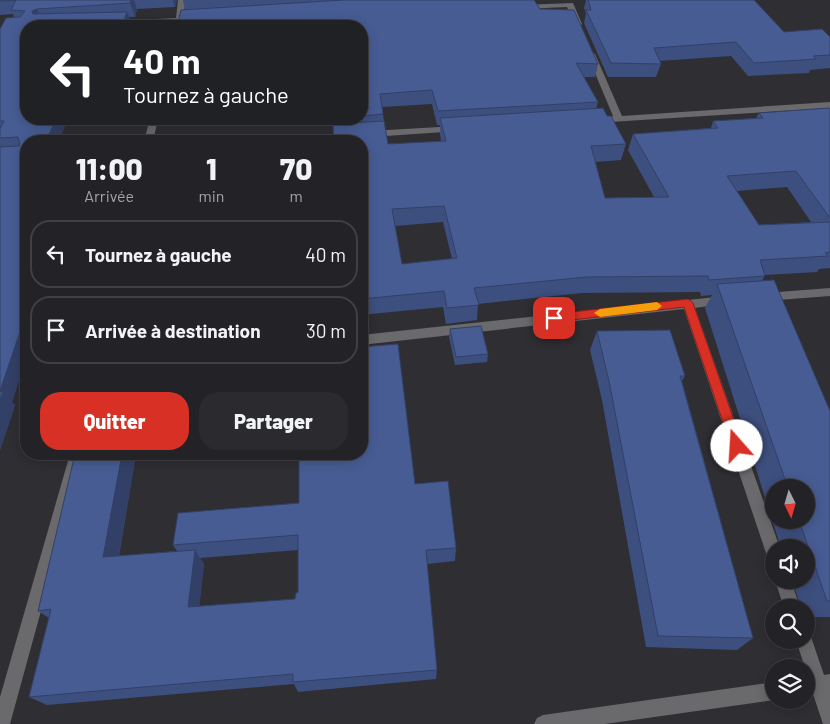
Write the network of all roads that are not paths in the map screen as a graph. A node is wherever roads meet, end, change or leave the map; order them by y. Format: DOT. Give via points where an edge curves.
graph roads {
  1 [pos="182,0"];
  2 [pos="513,7"];
  3 [pos="199,18"];
  4 [pos="179,20"];
  5 [pos="191,20"];
  6 [pos="581,32"];
  7 [pos="589,49"];
  8 [pos="830,105"];
  9 [pos="619,119"];
  10 [pos="599,120"];
  11 [pos="464,129"];
  12 [pos="359,135"];
  13 [pos="830,292"];
  14 [pos="754,298"];
  15 [pos="735,299"];
  16 [pos="688,303"];
  17 [pos="368,339"];
  18 [pos="75,460"];
  19 [pos="769,539"];
  20 [pos="807,649"];
  21 [pos="818,685"];
  22 [pos="765,692"];
  23 [pos="830,719"];
  24 [pos="1,724"];
  25 [pos="543,724"];
  1 -- 4 [label="street"];
  2 -- 6 [label="street" via="570,6"];
  3 -- 5 [label="street"];
  7 -- 9 [label="street"];
  8 -- 9 [label="street"];
  9 -- 10 [label="street"];
  11 -- 12 [label="street"];
  13 -- 14 [label="street"];
  15 -- 16 [label="street"];
  16 -- 17 [label="street"];
  16 -- 19 [label="street"];
  18 -- 24 [label="street"];
  20 -- 21 [label="street"];
  21 -- 23 [label="street"];
  22 -- 25 [label="street"];
}
